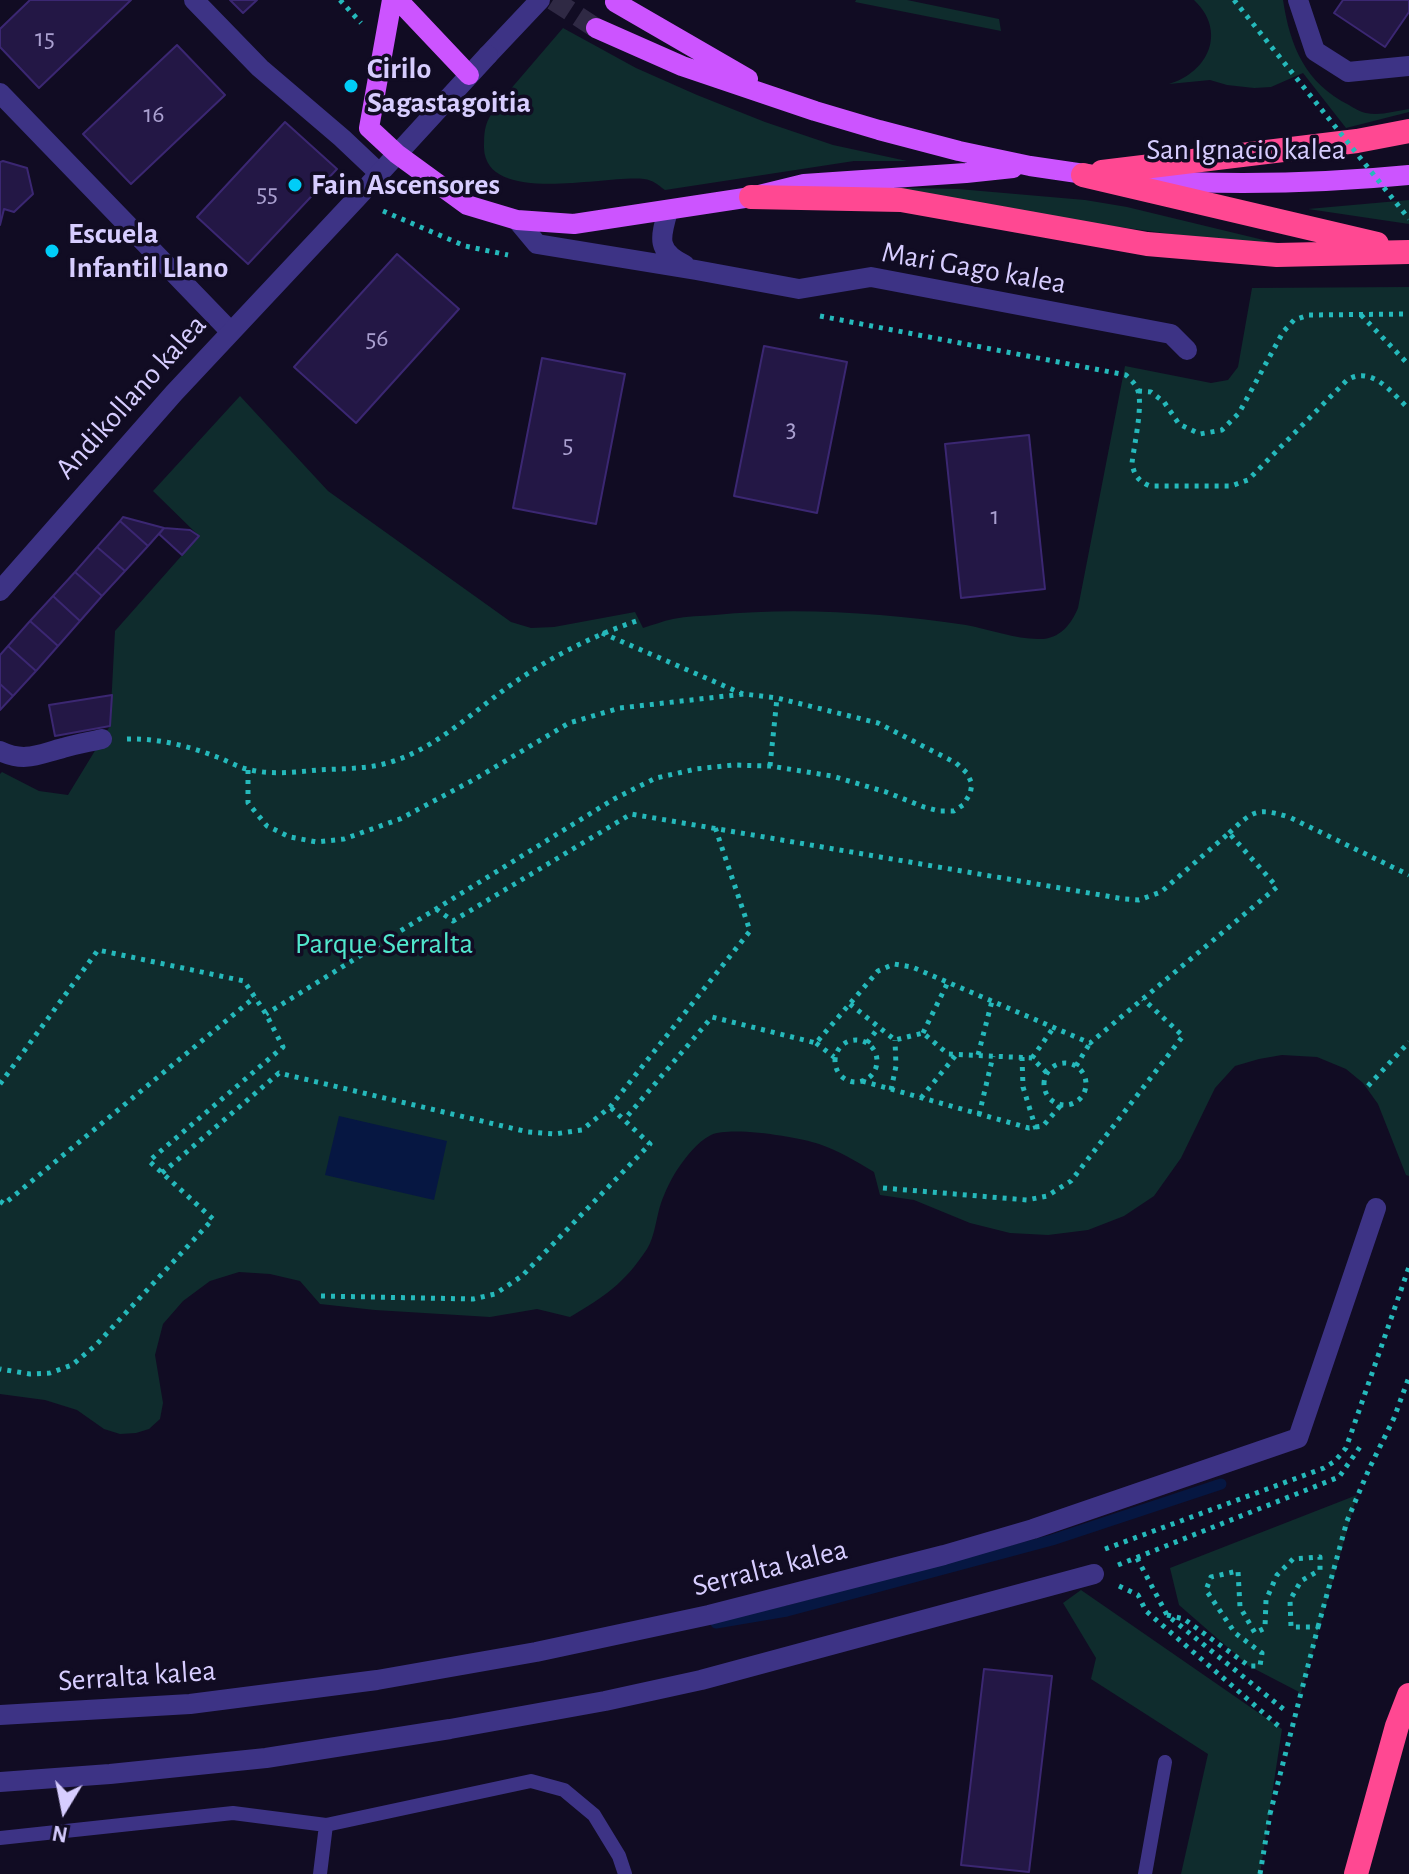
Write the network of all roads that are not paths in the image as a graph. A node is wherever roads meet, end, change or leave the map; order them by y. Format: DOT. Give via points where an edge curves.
graph roads {
  1 [pos="194,0"];
  2 [pos="395,0"];
  3 [pos="540,0"];
  4 [pos="1298,0"];
  5 [pos="615,2"];
  6 [pos="596,28"];
  7 [pos="1409,66"];
  8 [pos="469,75"];
  9 [pos="0,93"];
  10 [pos="786,101"];
  11 [pos="1409,131"];
  12 [pos="397,154"];
  13 [pos="1030,166"];
  14 [pos="379,173"];
  15 [pos="1083,175"];
  16 [pos="1409,175"];
  17 [pos="751,197"];
  18 [pos="668,211"];
  19 [pos="517,220"];
  20 [pos="1409,252"];
  21 [pos="696,270"];
  22 [pos="230,331"];
  23 [pos="1187,350"];
  24 [pos="0,591"];
  25 [pos="102,739"];
  26 [pos="0,751"];
  27 [pos="1376,1208"];
  28 [pos="1094,1574"];
  29 [pos="1409,1675"];
  30 [pos="1409,1695"];
  31 [pos="0,1715"];
  32 [pos="1397,1726"];
  33 [pos="1165,1762"];
  34 [pos="0,1782"];
  35 [pos="326,1825"];
  36 [pos="0,1838"];
  37 [pos="320,1874"];
  38 [pos="625,1874"];
  39 [pos="1145,1874"];
  40 [pos="1356,1874"];
  1 -- 14 [label="street" via="260,68"];
  2 -- 8 [label="main road"];
  2 -- 12 [label="main road" via="369,128"];
  3 -- 8 [label="street, Andikollano kalea"];
  4 -- 7 [label="street" via="1315,51 1348,72"];
  5 -- 10 [label="main road"];
  6 -- 10 [label="main road" via="682,66"];
  8 -- 12 [label="street, Andikollano kalea"];
  9 -- 22 [label="street"];
  10 -- 13 [label="main road" via="879,130"];
  11 -- 15 [label="highway"];
  12 -- 14 [label="street, Andikollano kalea"];
  12 -- 19 [label="main road" via="467,205"];
  13 -- 15 [label="main road, San Ignacio kalea"];
  13 -- 17 [label="main road" via="804,184"];
  14 -- 22 [label="street, Andikollano kalea"];
  15 -- 16 [label="main road, San Ignacio kalea" via="1257,184"];
  15 -- 20 [label="highway"];
  17 -- 18 [label="main road"];
  17 -- 20 [label="highway" via="901,200 1147,244 1263,254"];
  18 -- 19 [label="main road" via="574,224"];
  18 -- 21 [label="street, Mari Gago kalea" via="663,247"];
  19 -- 21 [label="street, Mari Gago kalea" via="537,244"];
  21 -- 23 [label="street, Mari Gago kalea" via="799,289 871,277 1171,334"];
  22 -- 24 [label="street, Andikollano kalea"];
  25 -- 26 [label="street" via="35,757 17,758"];
  27 -- 31 [label="street, Serralta kalea" via="1298,1438 974,1546 709,1615 550,1649 377,1680 190,1704"];
  28 -- 34 [label="street" via="605,1701 266,1758"];
  29 -- 32 [label="highway"];
  30 -- 32 [label="highway"];
  32 -- 40 [label="highway"];
  33 -- 39 [label="lane"];
  35 -- 36 [label="lane" via="233,1813"];
  35 -- 37 [label="lane"];
  35 -- 38 [label="lane" via="531,1781 564,1790 594,1815"];
}
